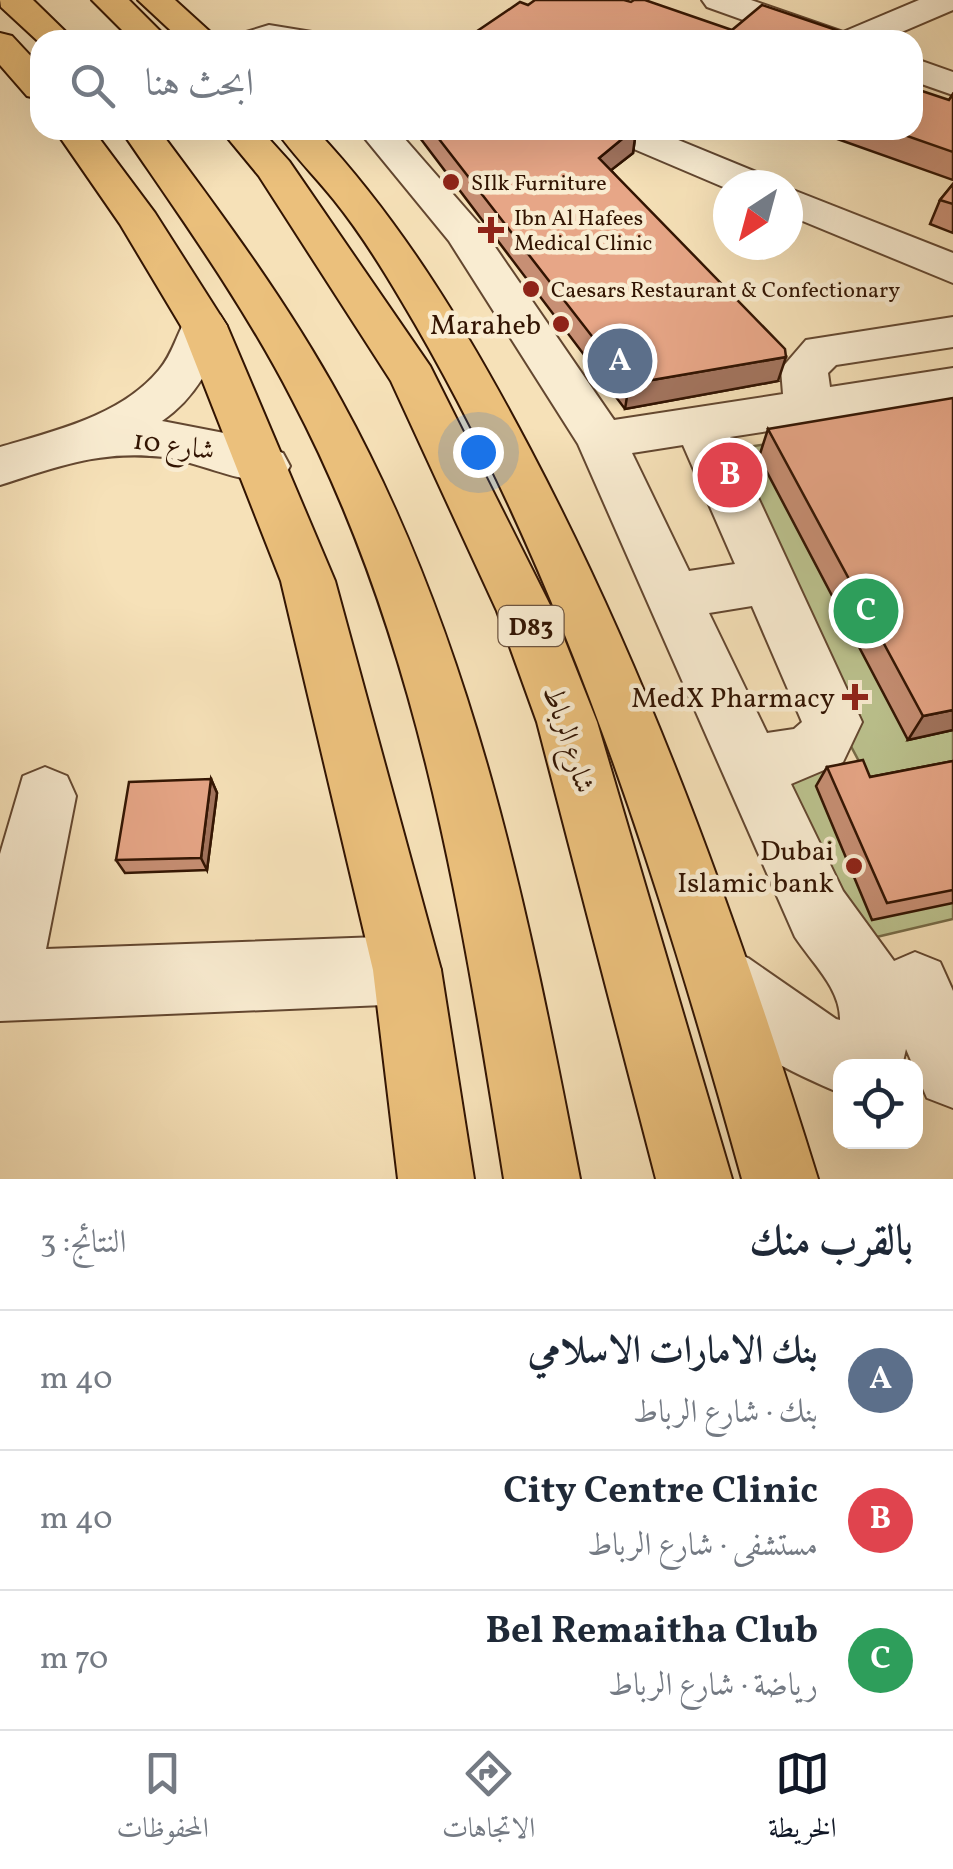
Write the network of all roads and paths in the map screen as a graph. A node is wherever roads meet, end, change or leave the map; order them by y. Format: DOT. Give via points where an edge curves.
graph roads {
  1 [pos="13,0"];
  2 [pos="109,0"];
  3 [pos="155,0"];
  4 [pos="719,0"];
  5 [pos="948,0"];
  6 [pos="46,30"];
  7 [pos="141,30"];
  8 [pos="190,30"];
  9 [pos="804,30"];
  10 [pos="878,30"];
  11 [pos="0,42"];
  12 [pos="923,73"];
  13 [pos="30,76"];
  14 [pos="953,84"];
  15 [pos="81,140"];
  16 [pos="147,140"];
  17 [pos="249,140"];
  18 [pos="305,140"];
  19 [pos="385,140"];
  20 [pos="644,140"];
  21 [pos="716,170"];
  22 [pos="803,206"];
  23 [pos="953,269"];
  24 [pos="204,326"];
  25 [pos="953,332"];
  26 [pos="953,385"];
  27 [pos="809,407"];
  28 [pos="699,424"];
  29 [pos="81,440"];
  30 [pos="602,440"];
  31 [pos="0,466"];
  32 [pos="265,466"];
  33 [pos="770,582"];
  34 [pos="673,596"];
  35 [pos="752,763"];
  36 [pos="45,796"];
  37 [pos="407,970"];
  38 [pos="723,983"];
  39 [pos="2,986"];
  40 [pos="915,987"];
  41 [pos="846,1059"];
  42 [pos="867,1059"];
  43 [pos="953,1072"];
  44 [pos="923,1093"];
  45 [pos="953,1107"];
  46 [pos="428,1166"];
  47 [pos="542,1179"];
  48 [pos="694,1179"];
  49 [pos="780,1179"];
  1 -- 6 [label="highway"];
  2 -- 7 [label="highway"];
  3 -- 8 [label="highway"];
  4 -- 9 [label="street"];
  5 -- 10 [label="street"];
  11 -- 13 [label="highway"];
  12 -- 14 [label="street"];
  15 -- 24 [label="highway"];
  16 -- 47 [label="highway" via="227,250 302,371 413,620 488,881"];
  17 -- 48 [label="highway, شارع الرباط / D83" via="413,378 525,612 567,722"];
  18 -- 38 [label="highway" via="431,308 548,528 641,744"];
  19 -- 30 [label="street" via="465,234"];
  20 -- 21 [label="street"];
  22 -- 23 [label="street"];
  24 -- 29 [label="street, شارع 10" via="180,382 120,425"];
  24 -- 32 [label="highway"];
  25 -- 27 [label="street" via="822,351 804,369"];
  26 -- 27 [label="street"];
  27 -- 28 [label="street"];
  28 -- 30 [label="street"];
  28 -- 33 [label="street"];
  29 -- 31 [label="street, شارع 10"];
  29 -- 32 [label="street, شارع 10" via="164,438 219,448"];
  30 -- 34 [label="street"];
  32 -- 37 [label="highway" via="308,581"];
  33 -- 34 [label="street"];
  33 -- 35 [label="street" via="832,722 830,738 818,749"];
  34 -- 35 [label="street"];
  35 -- 42 [label="street" via="820,914 875,994 877,1029"];
  36 -- 39 [label="street"];
  37 -- 39 [label="street"];
  37 -- 46 [label="highway"];
  38 -- 41 [label="street" via="812,1046"];
  38 -- 49 [label="highway"];
  40 -- 43 [label="street"];
  44 -- 45 [label="street"];
}
